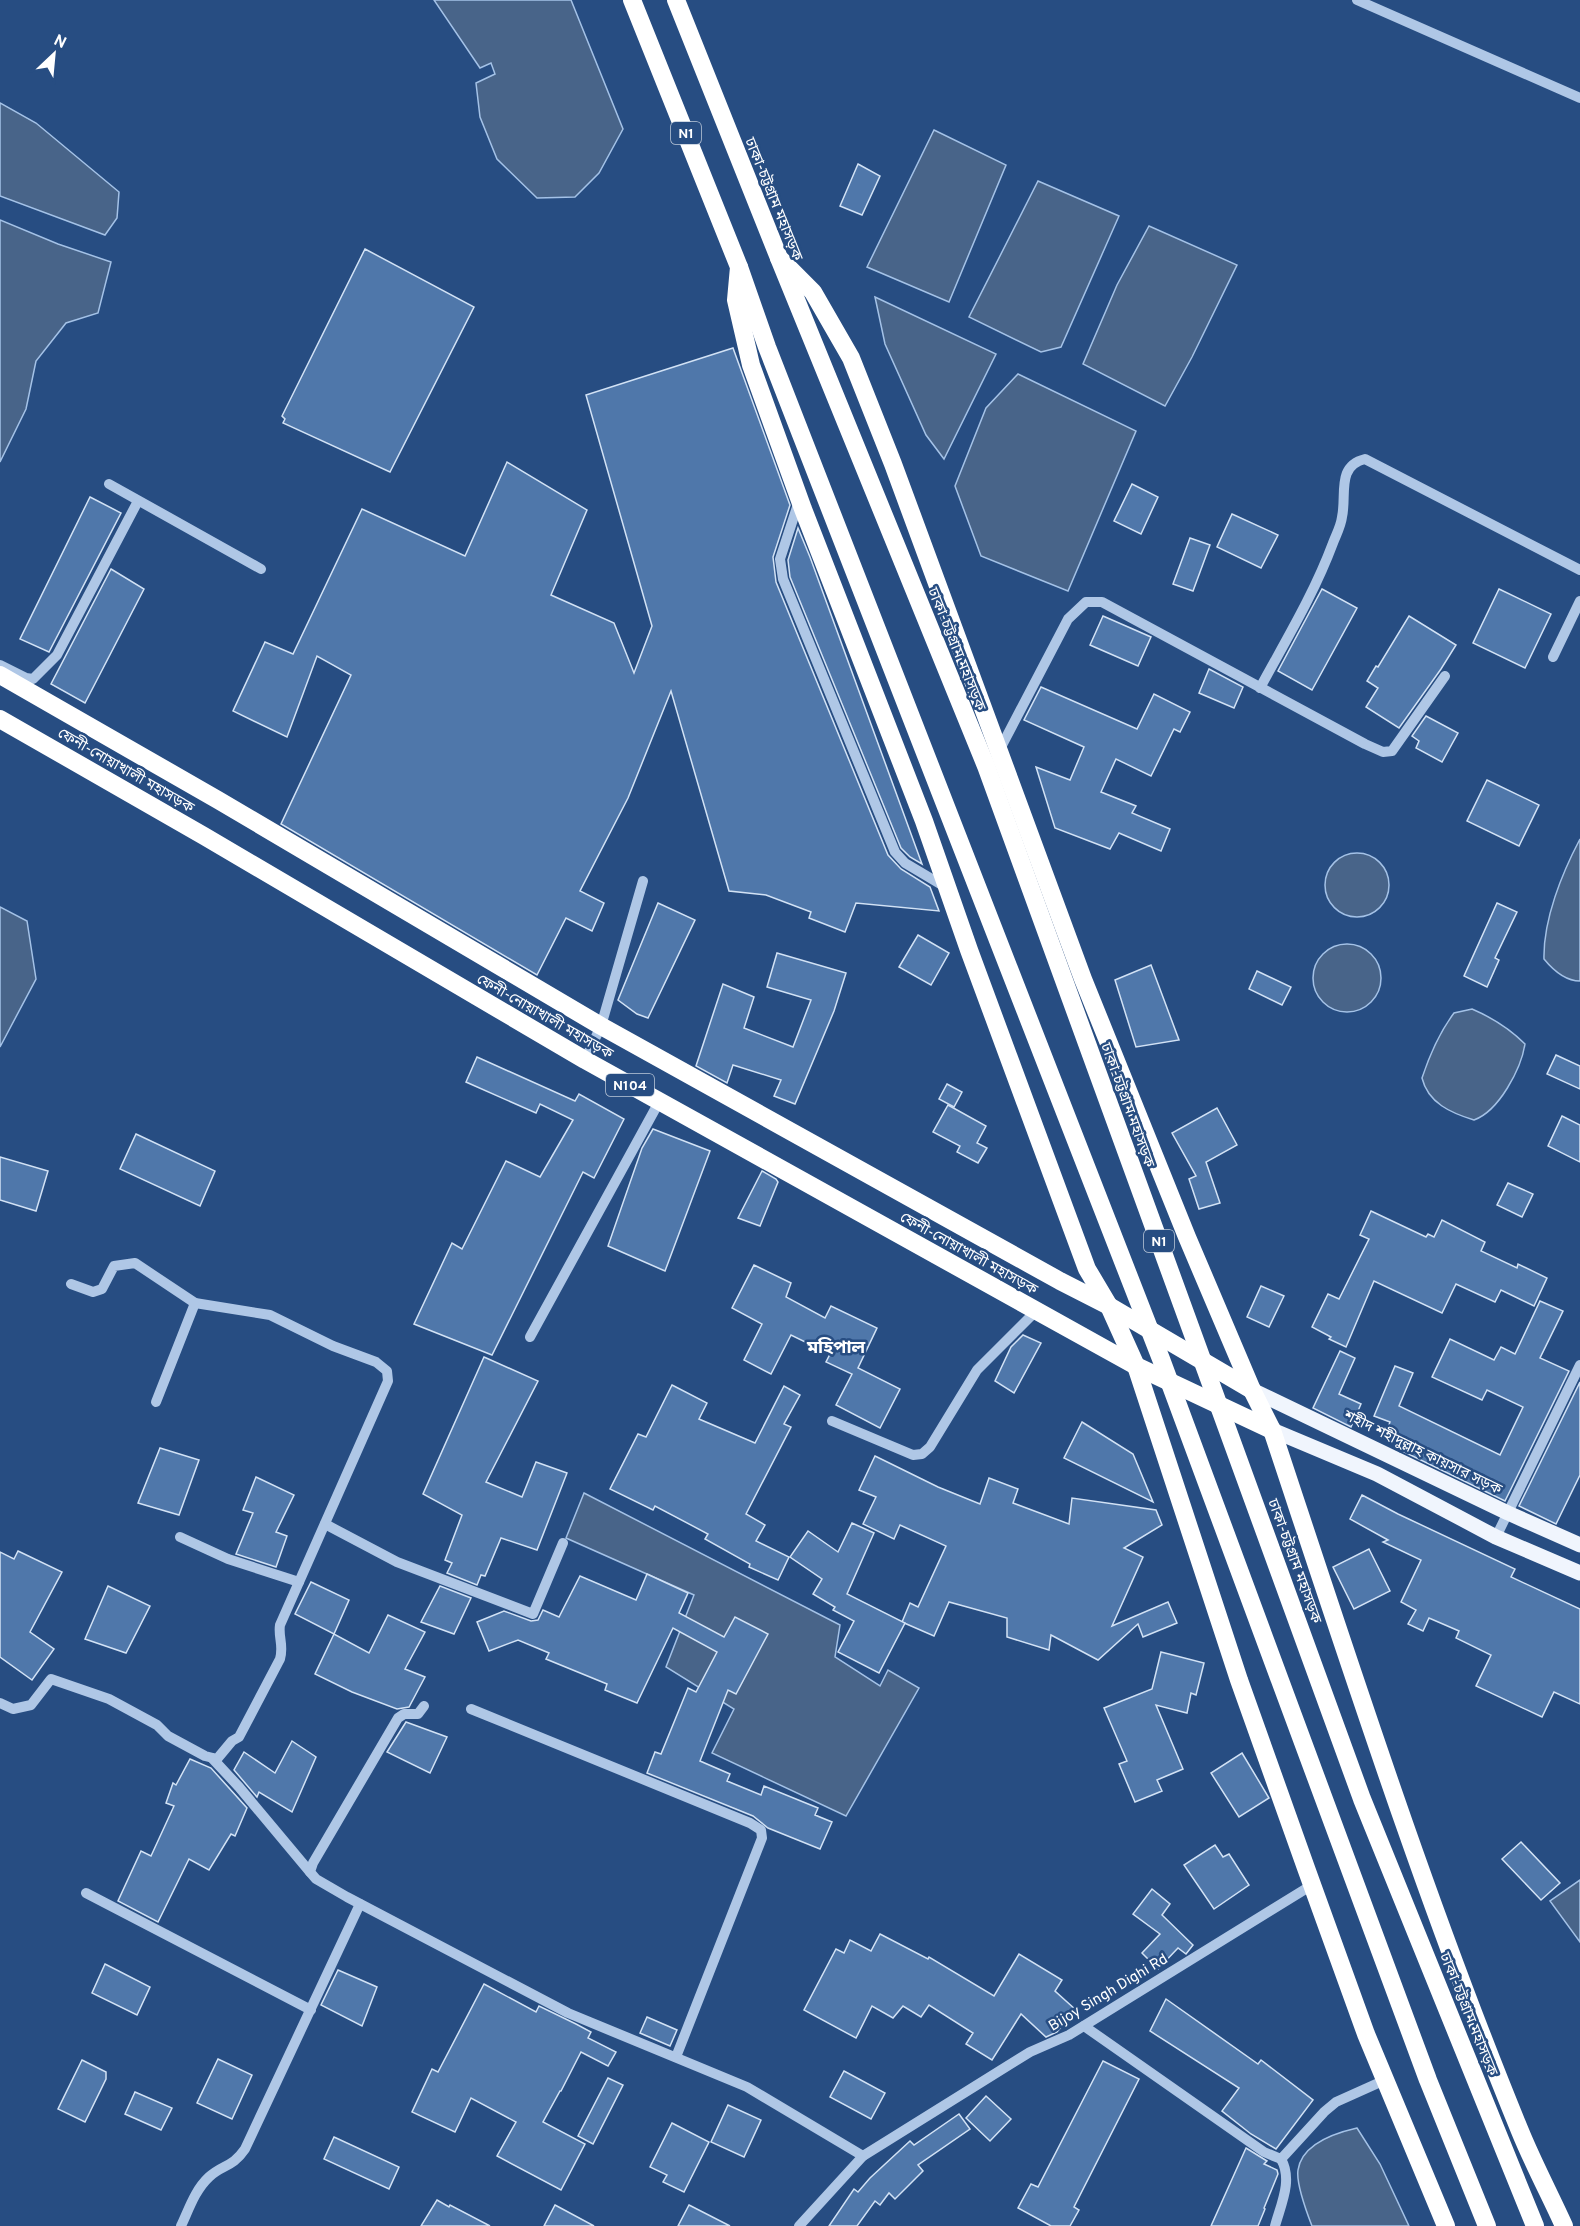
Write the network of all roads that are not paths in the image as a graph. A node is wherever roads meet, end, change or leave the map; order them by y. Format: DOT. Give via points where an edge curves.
graph roads {
  1 [pos="632,0"];
  2 [pos="676,0"];
  3 [pos="1357,0"];
  4 [pos="1580,98"];
  5 [pos="779,258"];
  6 [pos="739,267"];
  7 [pos="110,484"];
  8 [pos="799,499"];
  9 [pos="138,501"];
  10 [pos="261,569"];
  11 [pos="1580,570"];
  12 [pos="1580,601"];
  13 [pos="1553,657"];
  14 [pos="0,665"];
  15 [pos="0,675"];
  16 [pos="1445,676"];
  17 [pos="1260,688"];
  18 [pos="0,719"];
  19 [pos="999,751"];
  20 [pos="643,881"];
  21 [pos="947,888"];
  22 [pos="601,1026"];
  23 [pos="585,1060"];
  24 [pos="659,1102"];
  25 [pos="71,1284"];
  26 [pos="195,1303"];
  27 [pos="1108,1306"];
  28 [pos="1036,1311"];
  29 [pos="531,1337"];
  30 [pos="1580,1365"];
  31 [pos="1136,1366"];
  32 [pos="1252,1390"];
  33 [pos="156,1402"];
  34 [pos="832,1421"];
  35 [pos="1272,1430"];
  36 [pos="1508,1513"];
  37 [pos="325,1524"];
  38 [pos="180,1537"];
  39 [pos="1496,1537"];
  40 [pos="563,1544"];
  41 [pos="1580,1545"];
  42 [pos="1580,1573"];
  43 [pos="298,1582"];
  44 [pos="0,1702"];
  45 [pos="424,1706"];
  46 [pos="471,1709"];
  47 [pos="212,1758"];
  48 [pos="310,1872"];
  49 [pos="1312,1885"];
  50 [pos="86,1893"];
  51 [pos="360,1904"];
  52 [pos="310,2010"];
  53 [pos="1084,2026"];
  54 [pos="676,2057"];
  55 [pos="1385,2080"];
  56 [pos="863,2156"];
  57 [pos="1281,2159"];
  58 [pos="182,2226"];
  59 [pos="799,2226"];
  60 [pos="1275,2226"];
  61 [pos="1446,2226"];
  62 [pos="1487,2226"];
  63 [pos="1535,2226"];
  64 [pos="1564,2226"];
  1 -- 6 [label="highway, N1"];
  2 -- 5 [label="highway, ঢাকা-চট্টগ্রাম মহাসড়ক / N1"];
  3 -- 4 [label="street"];
  5 -- 19 [label="highway" via="813,292 851,358"];
  5 -- 63 [label="highway, ঢাকা-চট্টগ্রাম মহাসড়ক / N1, bridge" via="986,766 1358,1788"];
  6 -- 8 [label="highway" via="736,300 751,365"];
  6 -- 62 [label="highway, N1, bridge" via="1161,1359 1424,2069"];
  7 -- 9 [label="street"];
  8 -- 21 [label="highway"];
  8 -- 21 [label="street" via="780,559 783,579 895,852 905,863"];
  9 -- 10 [label="street"];
  9 -- 14 [label="street" via="57,655 33,679"];
  11 -- 17 [label="street" via="1365,459 1358,460 1349,468 1343,483 1342,517 1321,576"];
  12 -- 13 [label="street"];
  15 -- 22 [label="highway, ফেনী-নোয়াখালী মহাসড়ক / N104"];
  16 -- 17 [label="street" via="1392,751 1383,752"];
  17 -- 19 [label="street" via="1102,602 1086,602 1068,619"];
  18 -- 23 [label="highway, ফেনী-নোয়াখালী মহাসড়ক / N104"];
  19 -- 32 [label="highway" via="1083,979"];
  20 -- 22 [label="street"];
  21 -- 27 [label="highway" via="1087,1269"];
  22 -- 23 [label="street"];
  22 -- 27 [label="highway, ফেনী-নোয়াখালী মহাসড়ক / N104"];
  23 -- 24 [label="highway, ফেনী-নোয়াখালী মহাসড়ক / N104"];
  24 -- 28 [label="highway, ফেনী-নোয়াখালী মহাসড়ক / N104"];
  24 -- 29 [label="street"];
  25 -- 26 [label="street" via="93,1292 102,1289 114,1266 135,1263"];
  26 -- 33 [label="street"];
  26 -- 37 [label="street" via="270,1315 376,1362 387,1371 388,1381"];
  27 -- 31 [label="highway"];
  27 -- 32 [label="highway, ফেনী-নোয়াখালী মহাসড়ক / N104"];
  28 -- 31 [label="highway, ফেনী-নোয়াখালী মহাসড়ক / N104"];
  28 -- 34 [label="street" via="977,1370 922,1454 913,1455"];
  30 -- 36 [label="street"];
  31 -- 35 [label="highway, ফেনী-নোয়াখালী মহাসড়ক / N104"];
  31 -- 49 [label="highway" via="1239,1680"];
  32 -- 35 [label="highway"];
  32 -- 36 [label="main road, শহীদ শহীদুল্লাহ কায়সার সড়ক / N104"];
  35 -- 39 [label="main road, N104" via="1377,1474"];
  35 -- 64 [label="highway" via="1440,1923 1521,2133"];
  36 -- 39 [label="street"];
  36 -- 41 [label="main road, শহীদ শহীদুল্লাহ কায়সার সড়ক / N104"];
  37 -- 40 [label="street" via="397,1562 533,1614"];
  37 -- 43 [label="street"];
  38 -- 43 [label="street" via="228,1559"];
  39 -- 42 [label="main road, N104"];
  43 -- 47 [label="street" via="280,1625 280,1659 239,1737 217,1759"];
  44 -- 47 [label="street" via="13,1708 31,1705 51,1679 109,1699"];
  45 -- 48 [label="street" via="417,1714 398,1718"];
  46 -- 54 [label="street" via="761,1830 762,1838"];
  47 -- 48 [label="street"];
  48 -- 51 [label="street"];
  49 -- 53 [label="street, Bijoy Singh Dighi Rd"];
  49 -- 55 [label="highway"];
  50 -- 52 [label="street"];
  51 -- 52 [label="street"];
  51 -- 54 [label="street" via="568,2013"];
  52 -- 58 [label="street" via="245,2149 236,2162 211,2175 199,2188"];
  53 -- 56 [label="street, Bijoy Singh Dighi Rd" via="1030,2052"];
  53 -- 57 [label="street" via="1264,2152"];
  54 -- 56 [label="street" via="747,2087"];
  55 -- 57 [label="street" via="1336,2102"];
  55 -- 61 [label="highway"];
  56 -- 59 [label="street, Bijoy Singh Dighi Rd"];
  57 -- 60 [label="street" via="1287,2184"];
}
